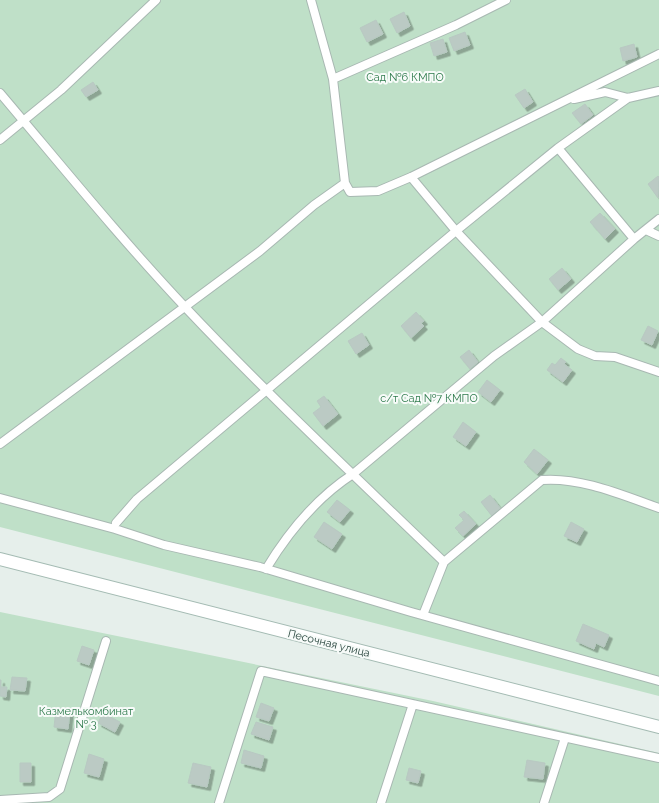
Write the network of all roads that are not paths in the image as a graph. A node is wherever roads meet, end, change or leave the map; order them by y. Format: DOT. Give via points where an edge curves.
graph roads {
  1 [pos="156,0"];
  2 [pos="311,0"];
  3 [pos="506,0"];
  4 [pos="659,54"];
  5 [pos="333,79"];
  6 [pos="659,91"];
  7 [pos="0,93"];
  8 [pos="628,98"];
  9 [pos="559,103"];
  10 [pos="23,121"];
  11 [pos="0,140"];
  12 [pos="558,148"];
  13 [pos="411,177"];
  14 [pos="345,183"];
  15 [pos="659,219"];
  16 [pos="646,230"];
  17 [pos="456,231"];
  18 [pos="659,236"];
  19 [pos="634,239"];
  20 [pos="185,307"];
  21 [pos="542,322"];
  22 [pos="659,372"];
  23 [pos="267,391"];
  24 [pos="0,444"];
  25 [pos="353,474"];
  26 [pos="0,498"];
  27 [pos="659,508"];
  28 [pos="116,523"];
  29 [pos="0,559"];
  30 [pos="444,562"];
  31 [pos="266,568"];
  32 [pos="423,615"];
  33 [pos="106,641"];
  34 [pos="659,681"];
  35 [pos="413,704"];
  36 [pos="659,727"];
  37 [pos="565,738"];
  38 [pos="659,758"];
  39 [pos="0,800"];
  40 [pos="219,803"];
  41 [pos="381,803"];
  42 [pos="544,803"];
  1 -- 10 [label="lane" via="61,90"];
  2 -- 5 [label="lane"];
  3 -- 5 [label="lane"];
  4 -- 9 [label="lane"];
  5 -- 14 [label="lane"];
  6 -- 8 [label="lane"];
  7 -- 10 [label="lane"];
  8 -- 9 [label="lane" via="605,92"];
  8 -- 12 [label="lane"];
  9 -- 13 [label="lane"];
  10 -- 11 [label="lane"];
  10 -- 20 [label="lane"];
  12 -- 17 [label="lane"];
  12 -- 19 [label="lane"];
  13 -- 14 [label="lane" via="378,191 350,192"];
  13 -- 17 [label="lane"];
  14 -- 20 [label="lane"];
  15 -- 16 [label="lane"];
  16 -- 18 [label="lane"];
  16 -- 19 [label="lane"];
  17 -- 21 [label="lane"];
  17 -- 23 [label="lane"];
  19 -- 21 [label="lane"];
  20 -- 23 [label="lane"];
  20 -- 24 [label="lane"];
  21 -- 22 [label="lane" via="578,349 595,356 615,357"];
  21 -- 25 [label="lane" via="494,356"];
  23 -- 25 [label="lane"];
  23 -- 28 [label="lane" via="137,499"];
  25 -- 30 [label="lane"];
  25 -- 31 [label="lane" via="332,488 286,536"];
  26 -- 31 [label="lane" via="164,545"];
  27 -- 30 [label="lane" via="610,491 559,478 542,480"];
  29 -- 36 [label="main road, Песочная улица"];
  30 -- 32 [label="lane"];
  31 -- 32 [label="lane"];
  32 -- 34 [label="lane"];
  33 -- 39 [label="lane" via="60,789 49,797"];
  35 -- 37 [label="lane"];
  35 -- 40 [label="lane" via="261,672"];
  35 -- 41 [label="lane"];
  37 -- 38 [label="lane"];
  37 -- 42 [label="lane"];
}
